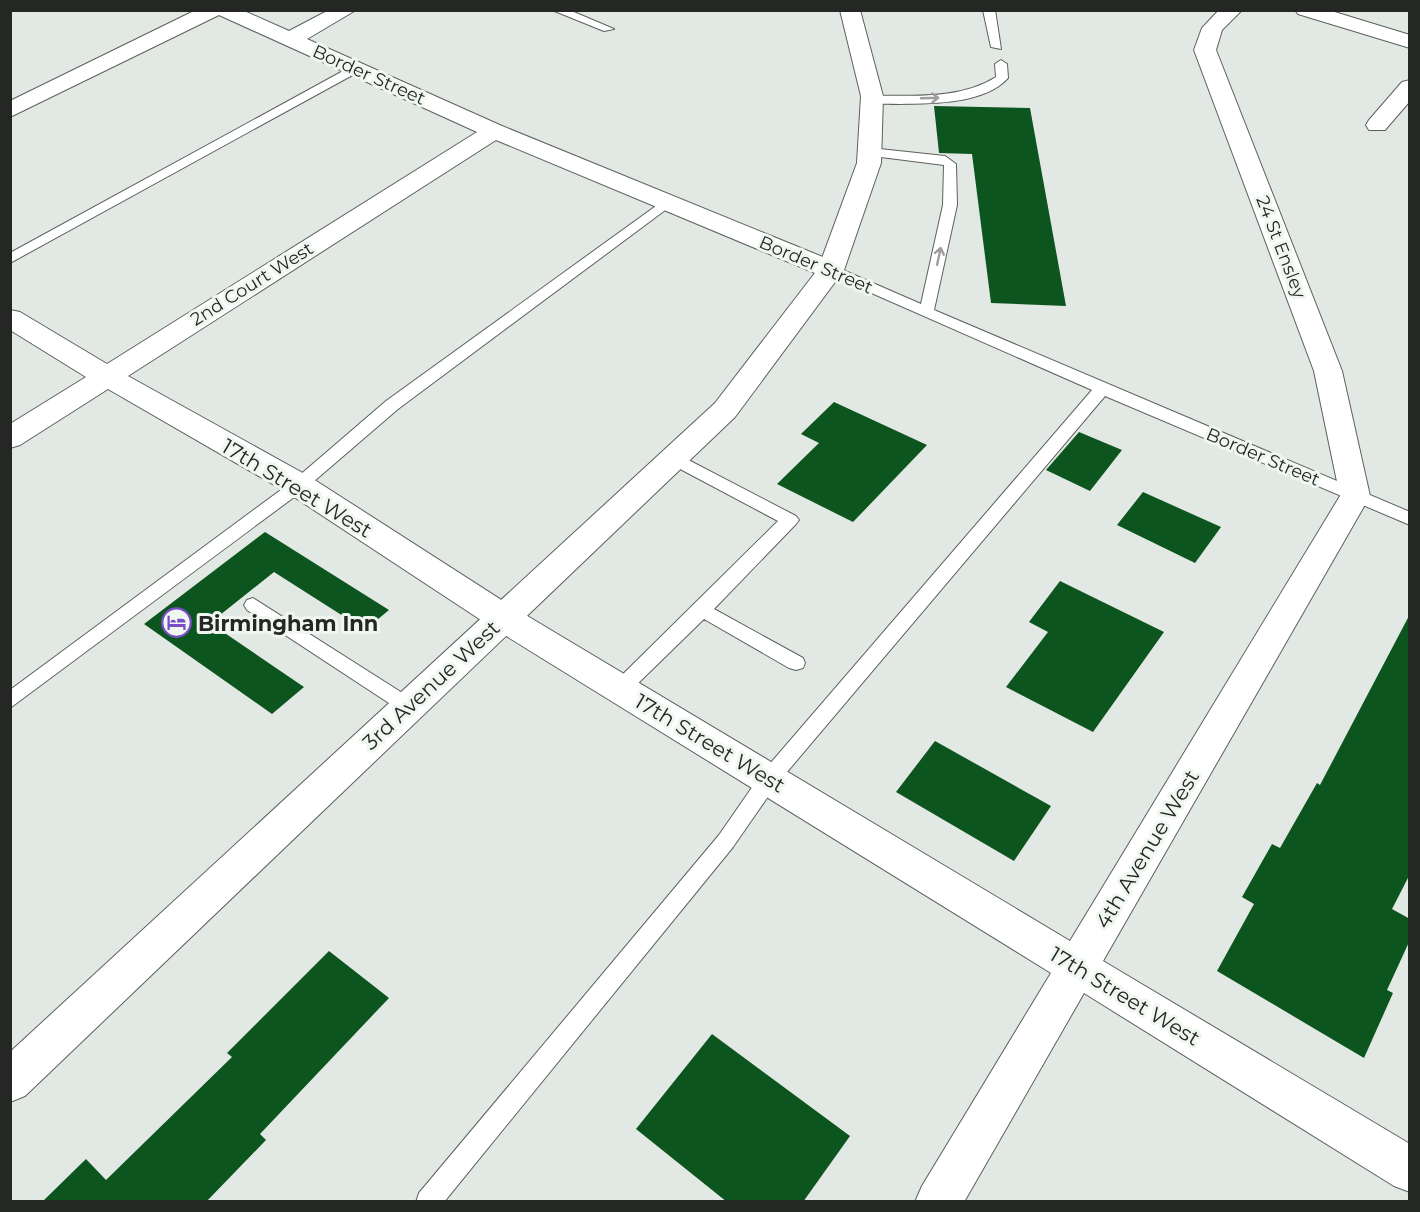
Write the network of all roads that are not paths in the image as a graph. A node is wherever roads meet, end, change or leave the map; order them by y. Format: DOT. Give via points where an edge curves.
graph roads {
  1 [pos="213,10"];
  2 [pos="224,10"];
  3 [pos="346,10"];
  4 [pos="557,10"];
  5 [pos="850,10"];
  6 [pos="989,10"];
  7 [pos="1232,10"];
  8 [pos="1305,10"];
  9 [pos="608,29"];
  10 [pos="289,40"];
  11 [pos="1410,42"];
  12 [pos="998,47"];
  13 [pos="1001,64"];
  14 [pos="354,69"];
  15 [pos="1410,87"];
  16 [pos="872,100"];
  17 [pos="10,110"];
  18 [pos="1377,125"];
  19 [pos="494,131"];
  20 [pos="870,152"];
  21 [pos="667,202"];
  22 [pos="10,260"];
  23 [pos="831,270"];
  24 [pos="926,313"];
  25 [pos="10,318"];
  26 [pos="106,376"];
  27 [pos="1102,388"];
  28 [pos="10,438"];
  29 [pos="673,458"];
  30 [pos="299,485"];
  31 [pos="1356,496"];
  32 [pos="1410,519"];
  33 [pos="253,604"];
  34 [pos="702,610"];
  35 [pos="502,617"];
  36 [pos="796,663"];
  37 [pos="620,688"];
  38 [pos="10,701"];
  39 [pos="408,706"];
  40 [pos="769,779"];
  41 [pos="1078,967"];
  42 [pos="10,1081"];
  43 [pos="1410,1170"];
  44 [pos="428,1202"];
  45 [pos="938,1202"];
  1 -- 17 [label="street"];
  2 -- 10 [label="street, Border Street"];
  3 -- 10 [label="street"];
  4 -- 9 [label="lane"];
  5 -- 16 [label="street, 3rd Avenue West"];
  6 -- 12 [label="lane"];
  7 -- 31 [label="street, 24 St Ensley" via="1212,28 1205,50 1328,371"];
  8 -- 11 [label="street"];
  10 -- 14 [label="street, Border Street"];
  16 -- 13 [label="lane, one-way" via="967,93 1002,78"];
  14 -- 19 [label="street, Border Street"];
  14 -- 22 [label="lane"];
  15 -- 18 [label="street"];
  16 -- 20 [label="street, 3rd Avenue West"];
  19 -- 21 [label="street, Border Street"];
  19 -- 26 [label="street, 2nd Court West"];
  20 -- 23 [label="street, 3rd Avenue West"];
  24 -- 20 [label="lane, one-way" via="950,205 950,164 945,160"];
  21 -- 23 [label="street, Border Street"];
  21 -- 30 [label="lane" via="392,405"];
  23 -- 24 [label="lane, Border Street"];
  23 -- 29 [label="street, 3rd Avenue West" via="725,410"];
  24 -- 27 [label="lane, Border Street"];
  25 -- 26 [label="street, 17th Street West"];
  26 -- 28 [label="street, 2nd Court West"];
  26 -- 30 [label="street, 17th Street West"];
  27 -- 31 [label="lane, Border Street"];
  27 -- 40 [label="lane"];
  29 -- 34 [label="lane" via="790,520"];
  29 -- 35 [label="street, 3rd Avenue West"];
  30 -- 35 [label="street, 17th Street West"];
  30 -- 38 [label="lane"];
  31 -- 32 [label="lane, Border Street"];
  31 -- 41 [label="street, 4th Avenue West"];
  33 -- 39 [label="lane"];
  34 -- 36 [label="lane"];
  34 -- 37 [label="lane"];
  35 -- 37 [label="street, 17th Street West"];
  35 -- 39 [label="street, 3rd Avenue West"];
  37 -- 40 [label="street, 17th Street West"];
  39 -- 42 [label="street, 3rd Avenue West"];
  40 -- 41 [label="street, 17th Street West"];
  40 -- 44 [label="lane" via="726,841"];
  41 -- 43 [label="street, 17th Street West"];
  41 -- 45 [label="street, 4th Avenue West"];
}
